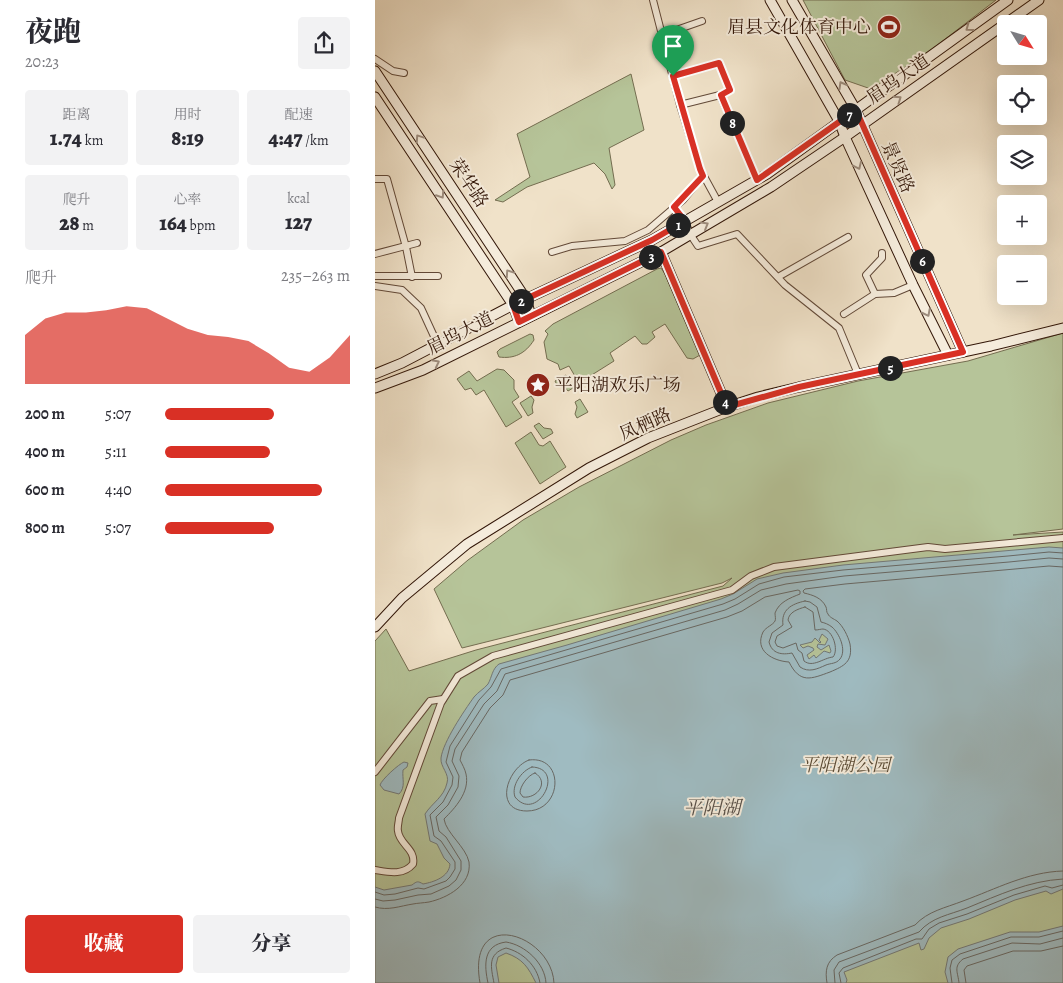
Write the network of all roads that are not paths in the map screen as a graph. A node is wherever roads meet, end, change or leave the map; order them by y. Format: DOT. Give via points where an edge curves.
graph roads {
  1 [pos="653,0"];
  2 [pos="770,0"];
  3 [pos="793,0"];
  4 [pos="1009,0"];
  5 [pos="1039,0"];
  6 [pos="702,21"];
  7 [pos="662,35"];
  8 [pos="375,59"];
  9 [pos="375,71"];
  10 [pos="404,73"];
  11 [pos="673,76"];
  12 [pos="721,95"];
  13 [pos="375,97"];
  14 [pos="680,105"];
  15 [pos="856,110"];
  16 [pos="839,122"];
  17 [pos="861,125"];
  18 [pos="845,137"];
  19 [pos="703,176"];
  20 [pos="375,179"];
  21 [pos="757,180"];
  22 [pos="718,202"];
  23 [pos="674,207"];
  24 [pos="685,221"];
  25 [pos="690,234"];
  26 [pos="848,237"];
  27 [pos="417,243"];
  28 [pos="406,248"];
  29 [pos="552,252"];
  30 [pos="661,252"];
  31 [pos="375,254"];
  32 [pos="882,254"];
  33 [pos="375,276"];
  34 [pos="438,276"];
  35 [pos="412,277"];
  36 [pos="778,277"];
  37 [pos="913,285"];
  38 [pos="375,286"];
  39 [pos="875,294"];
  40 [pos="526,299"];
  41 [pos="513,305"];
  42 [pos="844,314"];
  43 [pos="531,316"];
  44 [pos="519,322"];
  45 [pos="1063,328"];
  46 [pos="439,345"];
  47 [pos="963,352"];
  48 [pos="948,356"];
  49 [pos="375,374"];
  50 [pos="858,374"];
  51 [pos="375,388"];
  52 [pos="727,407"];
  53 [pos="1063,538"];
  54 [pos="375,627"];
  55 [pos="443,699"];
  56 [pos="375,772"];
  57 [pos="375,870"];
  1 -- 7 [label="street"];
  2 -- 16 [label="main road, 景贤路"];
  15 -- 3 [label="main road, 景贤路, one-way"];
  4 -- 15 [label="main road, 眉坞大道, one-way"];
  17 -- 5 [label="main road, 眉坞大道, one-way"];
  6 -- 7 [label="street"];
  7 -- 11 [label="street"];
  8 -- 10 [label="street" via="393,71"];
  40 -- 9 [label="main road, 荣华路, one-way"];
  11 -- 12 [label="street" via="719,63 730,90"];
  11 -- 14 [label="street"];
  12 -- 14 [label="street"];
  12 -- 21 [label="street"];
  13 -- 41 [label="main road, 荣华路, one-way"];
  14 -- 19 [label="street"];
  15 -- 16 [label="main road, 眉坞大道"];
  15 -- 17 [label="main road, 景贤路"];
  16 -- 18 [label="main road, 景贤路"];
  16 -- 21 [label="main road, 眉坞大道"];
  17 -- 18 [label="main road, 眉坞大道"];
  17 -- 47 [label="main road, 景贤路"];
  25 -- 18 [label="main road, 眉坞大道, one-way" via="771,187"];
  18 -- 37 [label="main road, 景贤路, one-way"];
  19 -- 22 [label="street"];
  19 -- 23 [label="street"];
  20 -- 28 [label="street" via="387,179"];
  21 -- 22 [label="main road, 眉坞大道"];
  22 -- 24 [label="main road, 眉坞大道"];
  23 -- 24 [label="street"];
  23 -- 29 [label="street" via="648,230 625,241 573,246"];
  24 -- 25 [label="street"];
  24 -- 40 [label="main road, 眉坞大道" via="652,240"];
  25 -- 30 [label="main road, 眉坞大道"];
  25 -- 36 [label="street" via="698,246 737,234"];
  26 -- 36 [label="street"];
  27 -- 28 [label="street"];
  28 -- 31 [label="street"];
  28 -- 35 [label="street"];
  30 -- 43 [label="main road, 眉坞大道"];
  30 -- 52 [label="main road"];
  32 -- 39 [label="street" via="866,275"];
  33 -- 35 [label="street"];
  34 -- 35 [label="street"];
  36 -- 50 [label="street" via="839,328"];
  37 -- 39 [label="street" via="894,293"];
  37 -- 48 [label="main road, 景贤路, one-way"];
  38 -- 46 [label="street" via="403,290 421,308"];
  39 -- 42 [label="street"];
  40 -- 41 [label="main road, 眉坞大道"];
  40 -- 43 [label="main road, 荣华路"];
  41 -- 44 [label="main road, 荣华路"];
  41 -- 46 [label="main road, 眉坞大道"];
  43 -- 44 [label="main road, 眉坞大道"];
  51 -- 44 [label="main road, 眉坞大道, one-way" via="423,370"];
  45 -- 47 [label="main road, 凤栖路"];
  46 -- 49 [label="main road, 眉坞大道"];
  47 -- 48 [label="main road, 凤栖路"];
  48 -- 50 [label="main road, 凤栖路"];
  50 -- 52 [label="main road, 凤栖路"];
  52 -- 54 [label="main road, 凤栖路" via="648,438 589,468 502,521 460,550 402,598"];
  53 -- 55 [label="street" via="945,549 928,547 774,567 751,576 732,590 493,656 458,676"];
  55 -- 56 [label="street" via="430,701"];
  55 -- 57 [label="street" via="399,818 398,831 410,849 413,864 394,873"];
}
